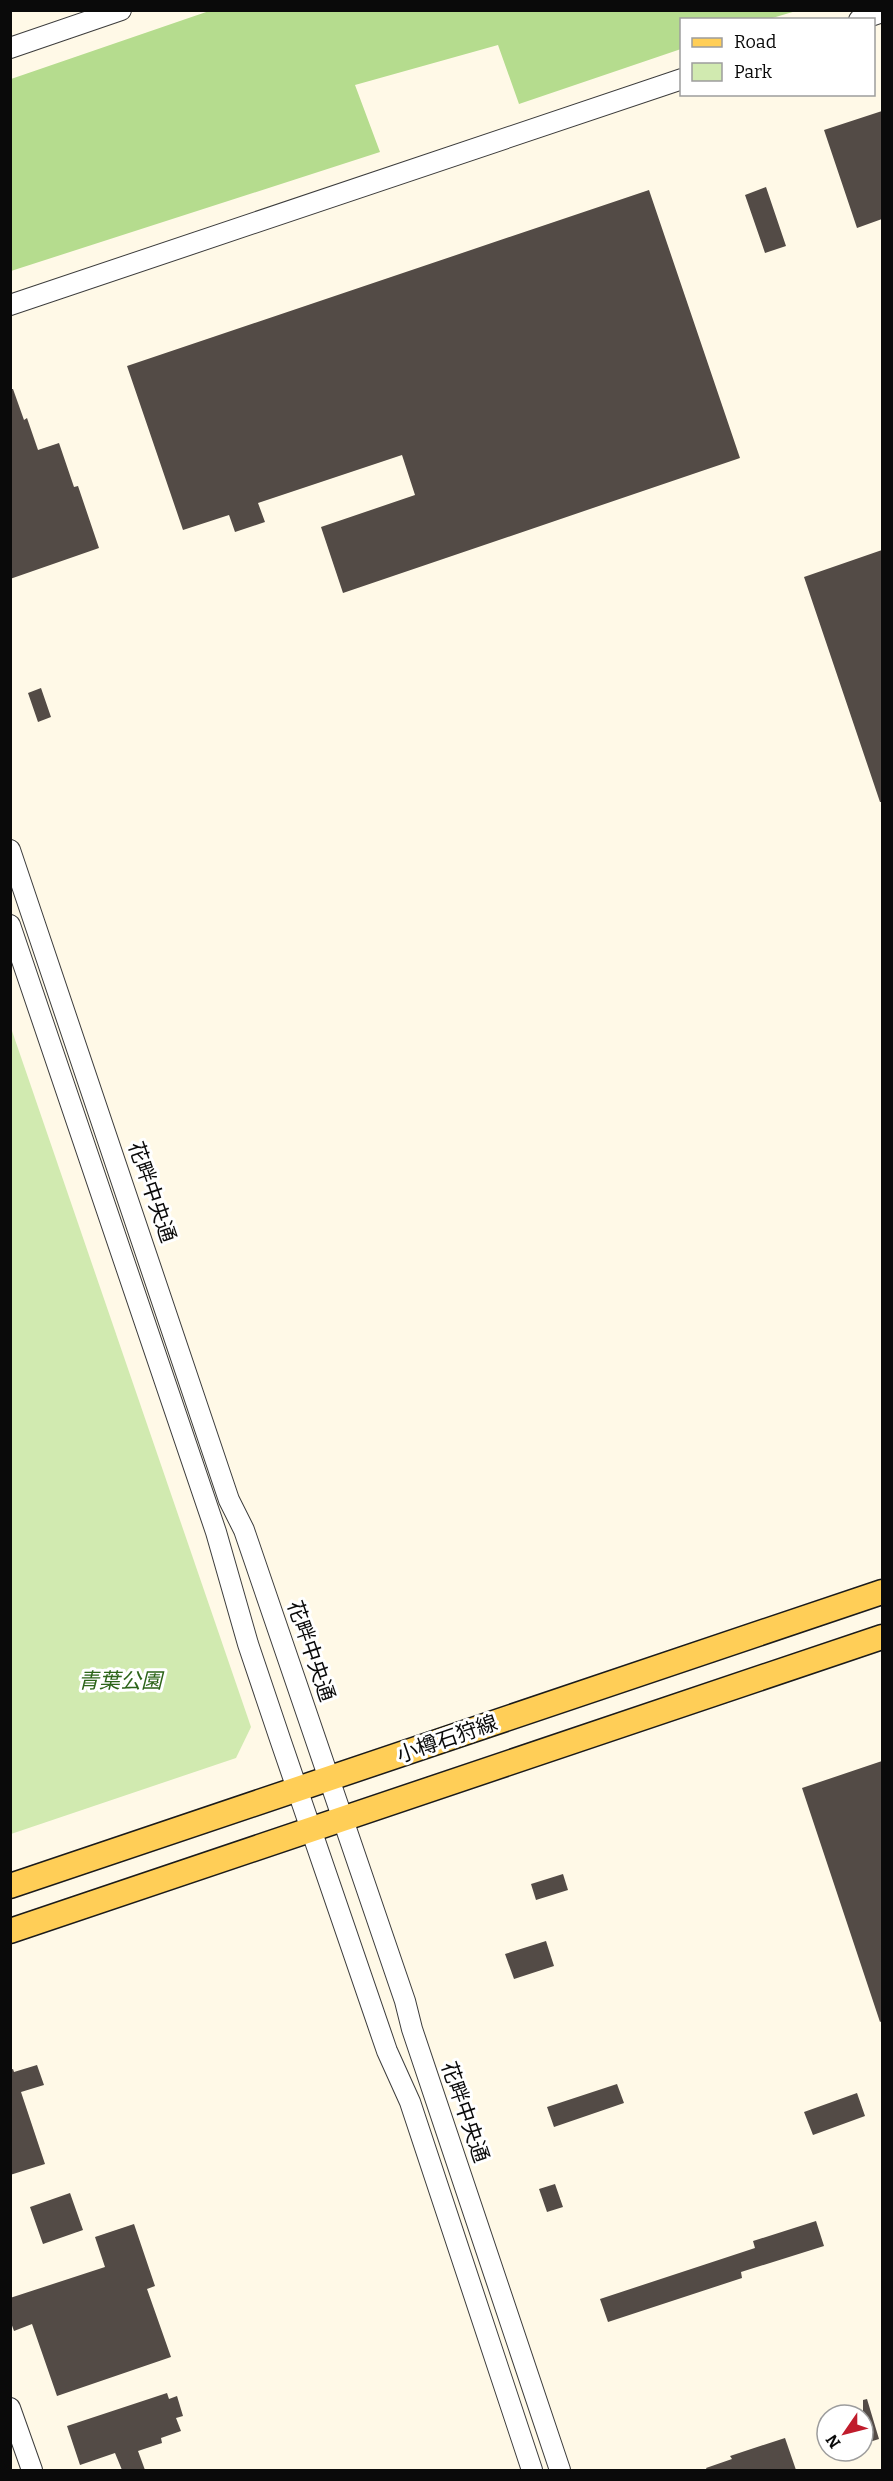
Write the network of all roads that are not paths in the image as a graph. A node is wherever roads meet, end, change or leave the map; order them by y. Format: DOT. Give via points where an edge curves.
graph roads {
  1 [pos="121,10"];
  2 [pos="882,12"];
  3 [pos="865,18"];
  4 [pos="10,48"];
  5 [pos="680,79"];
  6 [pos="10,305"];
  7 [pos="10,850"];
  8 [pos="10,925"];
  9 [pos="882,1592"];
  10 [pos="882,1637"];
  11 [pos="329,1779"];
  12 [pos="297,1789"];
  13 [pos="343,1819"];
  14 [pos="311,1829"];
  15 [pos="10,1886"];
  16 [pos="10,1931"];
  17 [pos="10,2408"];
  18 [pos="32,2470"];
  19 [pos="532,2470"];
  20 [pos="560,2470"];
  1 -- 4 [label="street"];
  2 -- 3 [label="street"];
  5 -- 6 [label="street"];
  7 -- 11 [label="street, 花畔中央通" via="229,1500 244,1530"];
  8 -- 12 [label="street" via="216,1532 248,1644"];
  9 -- 11 [label="main road, 小樽石狩線"];
  10 -- 13 [label="main road, 小樽石狩線"];
  11 -- 12 [label="main road, 小樽石狩線"];
  11 -- 13 [label="street, 花畔中央通"];
  12 -- 14 [label="street"];
  12 -- 15 [label="main road, 小樽石狩線"];
  13 -- 14 [label="main road, 小樽石狩線"];
  13 -- 20 [label="street, 花畔中央通"];
  14 -- 16 [label="main road, 小樽石狩線"];
  14 -- 19 [label="street" via="387,2050 410,2102"];
  17 -- 18 [label="street"];
}
